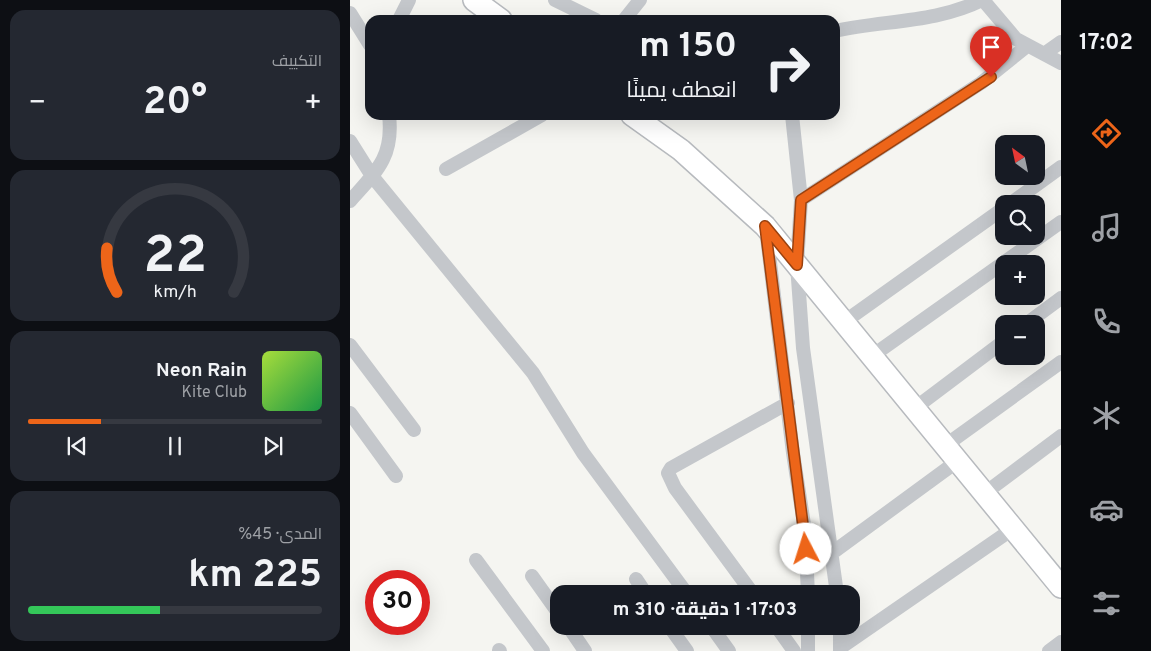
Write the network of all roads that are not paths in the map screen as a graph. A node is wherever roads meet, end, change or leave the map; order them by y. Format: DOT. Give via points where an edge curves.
graph roads {
  1 [pos="409,0"];
  2 [pos="474,0"];
  3 [pos="555,0"];
  4 [pos="640,0"];
  5 [pos="982,0"];
  6 [pos="350,13"];
  7 [pos="402,15"];
  8 [pos="494,15"];
  9 [pos="586,15"];
  10 [pos="628,15"];
  11 [pos="840,30"];
  12 [pos="365,37"];
  13 [pos="1061,42"];
  14 [pos="1027,46"];
  15 [pos="1044,54"];
  16 [pos="1061,63"];
  17 [pos="390,120"];
  18 [pos="533,120"];
  19 [pos="639,120"];
  20 [pos="793,120"];
  21 [pos="350,141"];
  22 [pos="1061,168"];
  23 [pos="446,169"];
  24 [pos="372,176"];
  25 [pos="1023,195"];
  26 [pos="801,200"];
  27 [pos="350,201"];
  28 [pos="995,214"];
  29 [pos="1061,222"];
  30 [pos="765,226"];
  31 [pos="797,265"];
  32 [pos="1061,298"];
  33 [pos="1038,315"];
  34 [pos="844,322"];
  35 [pos="350,345"];
  36 [pos="995,348"];
  37 [pos="872,356"];
  38 [pos="1061,362"];
  39 [pos="788,403"];
  40 [pos="915,408"];
  41 [pos="350,413"];
  42 [pos="414,430"];
  43 [pos="1061,436"];
  44 [pos="953,453"];
  45 [pos="396,476"];
  46 [pos="985,493"];
  47 [pos="1014,528"];
  48 [pos="832,553"];
  49 [pos="476,560"];
  50 [pos="532,576"];
  51 [pos="636,579"];
  52 [pos="640,585"];
  53 [pos="680,585"];
  54 [pos="745,585"];
  55 [pos="808,585"];
  56 [pos="836,585"];
  57 [pos="1061,587"];
  58 [pos="550,601"];
  59 [pos="574,635"];
  60 [pos="675,635"];
  61 [pos="718,635"];
  62 [pos="782,635"];
  63 [pos="808,635"];
  64 [pos="840,635"];
  65 [pos="1061,642"];
  66 [pos="840,649"];
  67 [pos="543,651"];
  68 [pos="585,651"];
  69 [pos="687,651"];
  70 [pos="730,651"];
  71 [pos="794,651"];
  72 [pos="808,651"];
  73 [pos="1048,651"];
  1 -- 7 [label="street"];
  2 -- 8 [label="main road"];
  3 -- 9 [label="street"];
  4 -- 10 [label="street"];
  5 -- 11 [label="street" via="956,11"];
  5 -- 14 [label="street" via="1016,39"];
  6 -- 12 [label="street"];
  13 -- 15 [label="street"];
  14 -- 15 [label="street"];
  14 -- 26 [label="street" via="981,83"];
  15 -- 16 [label="street"];
  17 -- 24 [label="street" via="389,148"];
  18 -- 23 [label="street"];
  19 -- 30 [label="main road" via="681,150"];
  20 -- 26 [label="street"];
  21 -- 24 [label="street"];
  22 -- 25 [label="street"];
  24 -- 27 [label="street"];
  24 -- 53 [label="street" via="533,373 584,453"];
  26 -- 31 [label="street"];
  28 -- 34 [label="street"];
  29 -- 37 [label="street"];
  30 -- 31 [label="main road"];
  30 -- 39 [label="street"];
  31 -- 34 [label="main road"];
  31 -- 48 [label="street" via="803,348"];
  32 -- 33 [label="street"];
  34 -- 37 [label="main road"];
  35 -- 42 [label="street"];
  36 -- 40 [label="street"];
  37 -- 40 [label="main road"];
  38 -- 44 [label="street"];
  39 -- 54 [label="street" via="671,468 668,473 675,488"];
  39 -- 55 [label="street" via="805,531"];
  40 -- 44 [label="main road"];
  41 -- 45 [label="street"];
  43 -- 46 [label="street"];
  44 -- 46 [label="main road"];
  44 -- 48 [label="street"];
  46 -- 47 [label="main road"];
  47 -- 57 [label="main road"];
  47 -- 66 [label="street"];
  48 -- 56 [label="street"];
  49 -- 67 [label="street"];
  50 -- 58 [label="street"];
  51 -- 52 [label="street"];
  59 -- 68 [label="street"];
  60 -- 69 [label="street"];
  61 -- 70 [label="street"];
  62 -- 71 [label="street"];
  63 -- 72 [label="street"];
  64 -- 66 [label="street"];
  65 -- 73 [label="street"];
}
